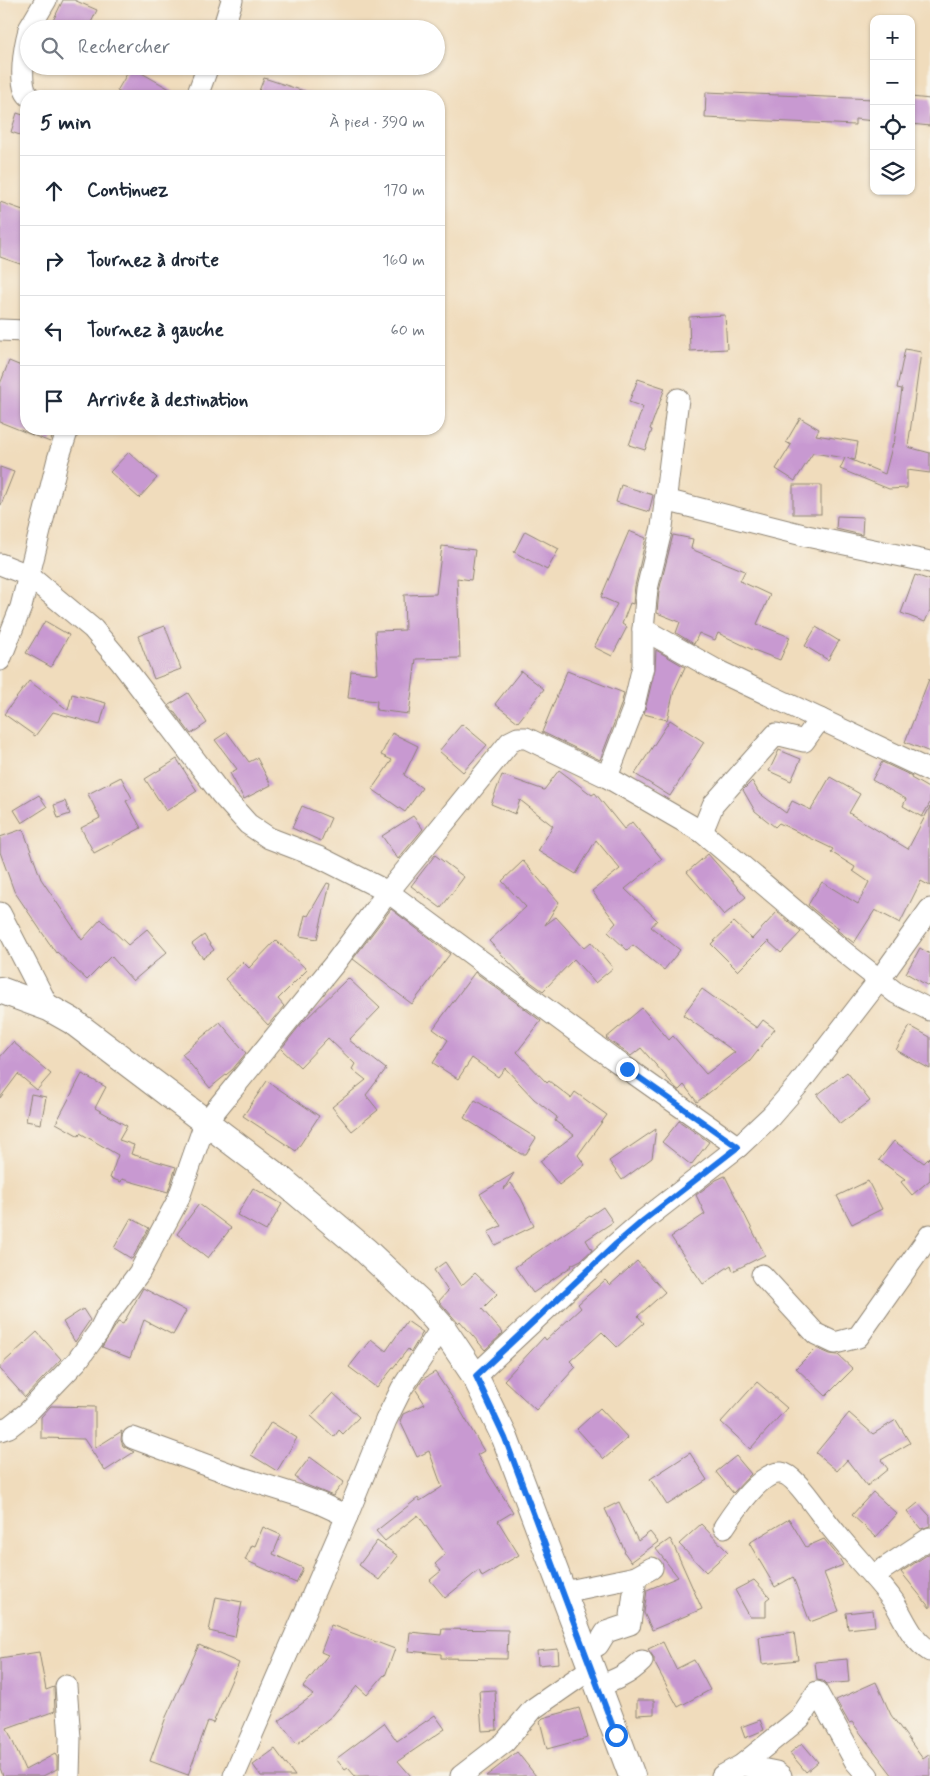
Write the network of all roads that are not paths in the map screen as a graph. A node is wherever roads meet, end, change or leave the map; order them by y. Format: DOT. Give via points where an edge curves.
graph roads {
  1 [pos="46,0"];
  2 [pos="232,0"];
  3 [pos="35,20"];
  4 [pos="226,20"];
  5 [pos="22,75"];
  6 [pos="205,75"];
  7 [pos="24,90"];
  8 [pos="199,90"];
  9 [pos="0,330"];
  10 [pos="20,331"];
  11 [pos="678,399"];
  12 [pos="66,435"];
  13 [pos="665,500"];
  14 [pos="930,562"];
  15 [pos="0,564"];
  16 [pos="28,575"];
  17 [pos="643,629"];
  18 [pos="0,660"];
  19 [pos="820,719"];
  20 [pos="930,771"];
  21 [pos="607,777"];
  22 [pos="702,832"];
  23 [pos="388,892"];
  24 [pos="930,908"];
  25 [pos="0,913"];
  26 [pos="880,979"];
  27 [pos="0,990"];
  28 [pos="48,1008"];
  29 [pos="930,1010"];
  30 [pos="205,1122"];
  31 [pos="738,1147"];
  32 [pos="930,1236"];
  33 [pos="762,1275"];
  34 [pos="442,1327"];
  35 [pos="476,1376"];
  36 [pos="0,1430"];
  37 [pos="133,1438"];
  38 [pos="347,1516"];
  39 [pos="724,1527"];
  40 [pos="930,1538"];
  41 [pos="873,1576"];
  42 [pos="564,1592"];
  43 [pos="930,1651"];
  44 [pos="642,1661"];
  45 [pos="592,1669"];
  46 [pos="66,1686"];
  47 [pos="742,1765"];
  48 [pos="69,1776"];
  49 [pos="234,1776"];
  50 [pos="461,1776"];
  51 [pos="632,1776"];
  52 [pos="722,1776"];
  53 [pos="781,1776"];
  54 [pos="868,1776"];
  1 -- 3 [label="street"];
  2 -- 4 [label="street"];
  5 -- 7 [label="street"];
  6 -- 8 [label="street"];
  9 -- 10 [label="street"];
  11 -- 13 [label="street"];
  12 -- 16 [label="street"];
  13 -- 14 [label="street" via="806,536"];
  13 -- 17 [label="street" via="662,528 647,589"];
  15 -- 16 [label="street"];
  16 -- 18 [label="street" via="21,607"];
  16 -- 23 [label="street" via="93,629 248,824 269,838 321,858"];
  17 -- 19 [label="street" via="716,670"];
  17 -- 21 [label="street" via="643,666 637,693"];
  19 -- 20 [label="street"];
  19 -- 22 [label="street" via="804,741 776,734 713,805"];
  21 -- 22 [label="street"];
  21 -- 23 [label="street" via="526,738 510,742"];
  22 -- 26 [label="street"];
  23 -- 30 [label="street" via="335,963"];
  23 -- 31 [label="street"];
  24 -- 26 [label="street"];
  25 -- 28 [label="street"];
  26 -- 29 [label="street" via="896,993"];
  26 -- 31 [label="street" via="799,1084"];
  27 -- 28 [label="main road"];
  28 -- 30 [label="main road" via="72,1021"];
  30 -- 34 [label="main road" via="282,1180 366,1251"];
  30 -- 36 [label="street" via="178,1200 139,1273 77,1361 26,1413"];
  31 -- 35 [label="street" via="616,1244"];
  32 -- 33 [label="street" via="858,1338 836,1343 816,1334"];
  34 -- 35 [label="main road"];
  34 -- 38 [label="street" via="402,1388"];
  35 -- 42 [label="main road" via="505,1438"];
  37 -- 38 [label="street" via="306,1498"];
  38 -- 49 [label="street"];
  39 -- 41 [label="street" via="756,1486 773,1474 787,1475"];
  40 -- 41 [label="street"];
  41 -- 43 [label="street" via="894,1602 907,1627"];
  42 -- 45 [label="main road"];
  42 -- 45 [label="street" via="644,1573 630,1624 606,1632 598,1646"];
  44 -- 45 [label="street" via="632,1672 617,1680"];
  45 -- 50 [label="street" via="533,1709 505,1742"];
  45 -- 51 [label="main road"];
  46 -- 48 [label="street"];
  47 -- 52 [label="street"];
  47 -- 53 [label="street"];
  47 -- 54 [label="street" via="800,1718 817,1692 855,1761"];
}
